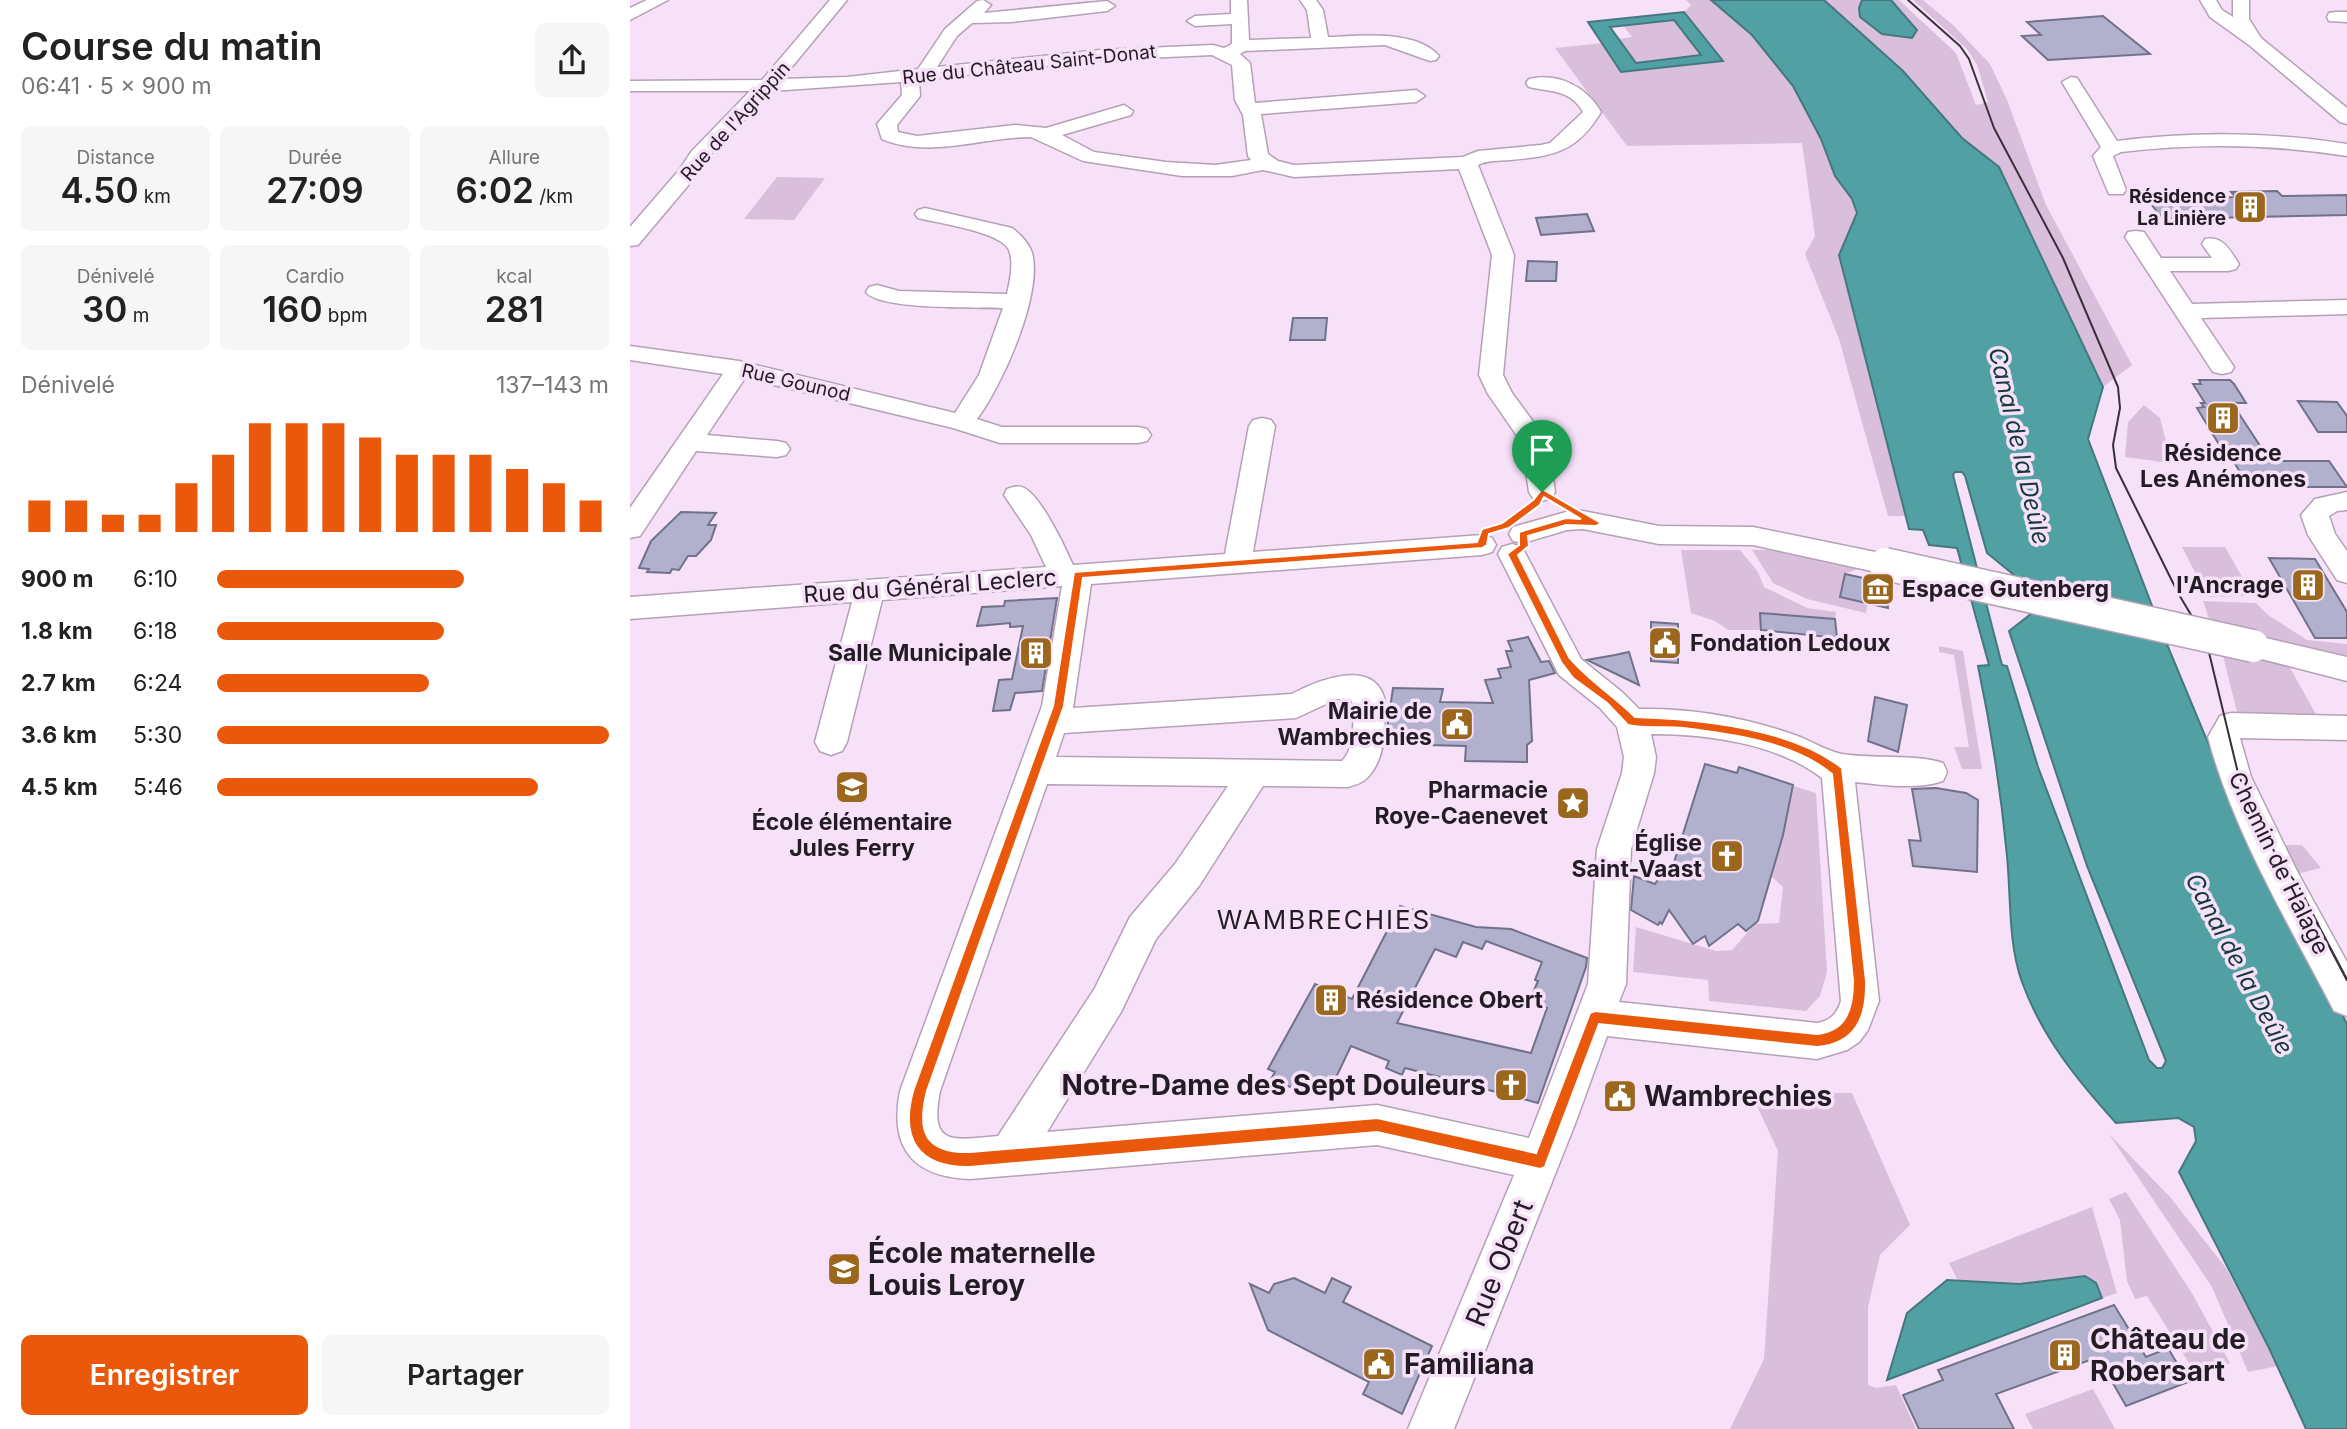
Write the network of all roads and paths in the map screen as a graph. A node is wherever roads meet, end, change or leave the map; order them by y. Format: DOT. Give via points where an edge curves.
graph roads {
  1 [pos="660,0"];
  2 [pos="839,0"];
  3 [pos="982,0"];
  4 [pos="1239,0"];
  5 [pos="1308,0"];
  6 [pos="2208,0"];
  7 [pos="2241,0"];
  8 [pos="1107,6"];
  9 [pos="630,15"];
  10 [pos="970,18"];
  11 [pos="1239,19"];
  12 [pos="1195,21"];
  13 [pos="2255,41"];
  14 [pos="1320,43"];
  15 [pos="1233,50"];
  16 [pos="1432,54"];
  17 [pos="916,75"];
  18 [pos="2071,82"];
  19 [pos="1535,83"];
  20 [pos="767,85"];
  21 [pos="630,86"];
  22 [pos="1416,96"];
  23 [pos="1249,109"];
  24 [pos="1124,111"];
  25 [pos="2347,118"];
  26 [pos="1046,134"];
  27 [pos="2112,149"];
  28 [pos="2347,150"];
  29 [pos="1265,163"];
  30 [pos="1467,163"];
  31 [pos="2116,190"];
  32 [pos="925,214"];
  33 [pos="2136,237"];
  34 [pos="630,240"];
  35 [pos="2213,244"];
  36 [pos="2155,265"];
  37 [pos="877,292"];
  38 [pos="1016,301"];
  39 [pos="2347,307"];
  40 [pos="2186,311"];
  41 [pos="630,353"];
  42 [pos="2222,367"];
  43 [pos="739,369"];
  44 [pos="961,422"];
  45 [pos="1262,426"];
  46 [pos="1138,435"];
  47 [pos="691,442"];
  48 [pos="777,449"];
  49 [pos="1542,492"];
  50 [pos="1017,495"];
  51 [pos="2347,501"];
  52 [pos="1596,523"];
  53 [pos="630,529"];
  54 [pos="1514,538"];
  55 [pos="1237,564"];
  56 [pos="2347,573"];
  57 [pos="1071,575"];
  58 [pos="869,592"];
  59 [pos="630,608"];
  60 [pos="2342,668"];
  61 [pos="1055,716"];
  62 [pos="1632,722"];
  63 [pos="2347,728"];
  64 [pos="831,742"];
  65 [pos="1836,772"];
  66 [pos="1931,772"];
  67 [pos="1254,773"];
  68 [pos="1034,775"];
  69 [pos="2347,999"];
  70 [pos="1595,1017"];
  71 [pos="1008,1157"];
  72 [pos="1540,1161"];
  73 [pos="1431,1429"];
  1 -- 9 [label="street"];
  2 -- 20 [label="street, Rue de l'Agrippin"];
  3 -- 10 [label="street" via="981,9"];
  4 -- 11 [label="street"];
  5 -- 14 [label="street" via="1316,13"];
  6 -- 13 [label="street" via="2216,13"];
  7 -- 13 [label="street" via="2241,19"];
  8 -- 10 [label="street"];
  10 -- 17 [label="street"];
  11 -- 12 [label="street"];
  11 -- 15 [label="street"];
  13 -- 25 [label="street"];
  14 -- 15 [label="street, Rue du Château Saint-Donat"];
  14 -- 16 [label="street, Rue du Château Saint-Donat" via="1385,40"];
  15 -- 17 [label="street, Rue du Château Saint-Donat" via="1126,53"];
  15 -- 23 [label="street" via="1241,64"];
  17 -- 20 [label="street, Rue du Château Saint-Donat"];
  17 -- 26 [label="street" via="909,100 887,124 894,139 921,144 1008,131"];
  18 -- 27 [label="street"];
  19 -- 30 [label="street" via="1576,92 1591,116 1550,150 1478,157"];
  20 -- 21 [label="street, Rue du Château Saint-Donat"];
  20 -- 34 [label="street, Rue de l'Agrippin" via="698,156"];
  22 -- 23 [label="street"];
  23 -- 29 [label="street" via="1256,152"];
  24 -- 26 [label="street"];
  26 -- 29 [label="street" via="1082,155 1168,169 1220,171"];
  27 -- 28 [label="street" via="2226,138"];
  27 -- 31 [label="street" via="2103,159"];
  29 -- 30 [label="street" via="1301,171"];
  30 -- 49 [label="street" via="1503,255 1491,375 1535,442"];
  32 -- 38 [label="street" via="988,228 1013,239 1022,258"];
  33 -- 36 [label="street"];
  35 -- 36 [label="street" via="2228,264"];
  36 -- 40 [label="street"];
  37 -- 38 [label="street" via="898,298"];
  38 -- 44 [label="street" via="991,377"];
  39 -- 40 [label="street"];
  40 -- 42 [label="street"];
  41 -- 43 [label="street, Rue Gounod"];
  43 -- 44 [label="street, Rue Gounod"];
  43 -- 47 [label="street"];
  44 -- 46 [label="street, Rue Gounod" via="1009,436"];
  45 -- 55 [label="street"];
  47 -- 48 [label="street"];
  47 -- 53 [label="street"];
  49 -- 52 [label="street"];
  49 -- 54 [label="street"];
  50 -- 57 [label="street"];
  51 -- 56 [label="street" via="2330,502 2315,514 2322,535"];
  52 -- 54 [label="street" via="1566,522"];
  52 -- 60 [label="street, bridge" via="1659,535 1753,536"];
  54 -- 55 [label="street, Rue du Général Leclerc" via="1492,554 1482,545"];
  54 -- 62 [label="street" via="1565,659"];
  55 -- 57 [label="street, Rue du Général Leclerc"];
  57 -- 58 [label="street, Rue du Général Leclerc"];
  57 -- 61 [label="street" via="1063,685"];
  58 -- 59 [label="street, Rue du Général Leclerc"];
  58 -- 64 [label="street"];
  61 -- 67 [label="street" via="1062,721 1296,706 1340,686 1366,694 1366,747 1357,769 1348,774"];
  61 -- 68 [label="street"];
  62 -- 65 [label="street" via="1681,723 1739,732 1821,758"];
  62 -- 70 [label="street, Rue Obert" via="1640,757 1638,773 1614,849 1609,970"];
  63 -- 69 [label="street, Chemin de Halage" via="2231,725 2224,737 2235,777"];
  65 -- 66 [label="street"];
  65 -- 70 [label="street" via="1860,1001 1853,1023 1832,1039 1817,1041"];
  67 -- 68 [label="street" via="1047,770"];
  67 -- 71 [label="street" via="1187,875 1143,928 1108,1000"];
  68 -- 71 [label="street" via="915,1111 916,1133 935,1154 950,1160"];
  70 -- 72 [label="street, Rue Obert"];
  71 -- 72 [label="street" via="1377,1125"];
  72 -- 73 [label="street, Rue Obert"];
}
